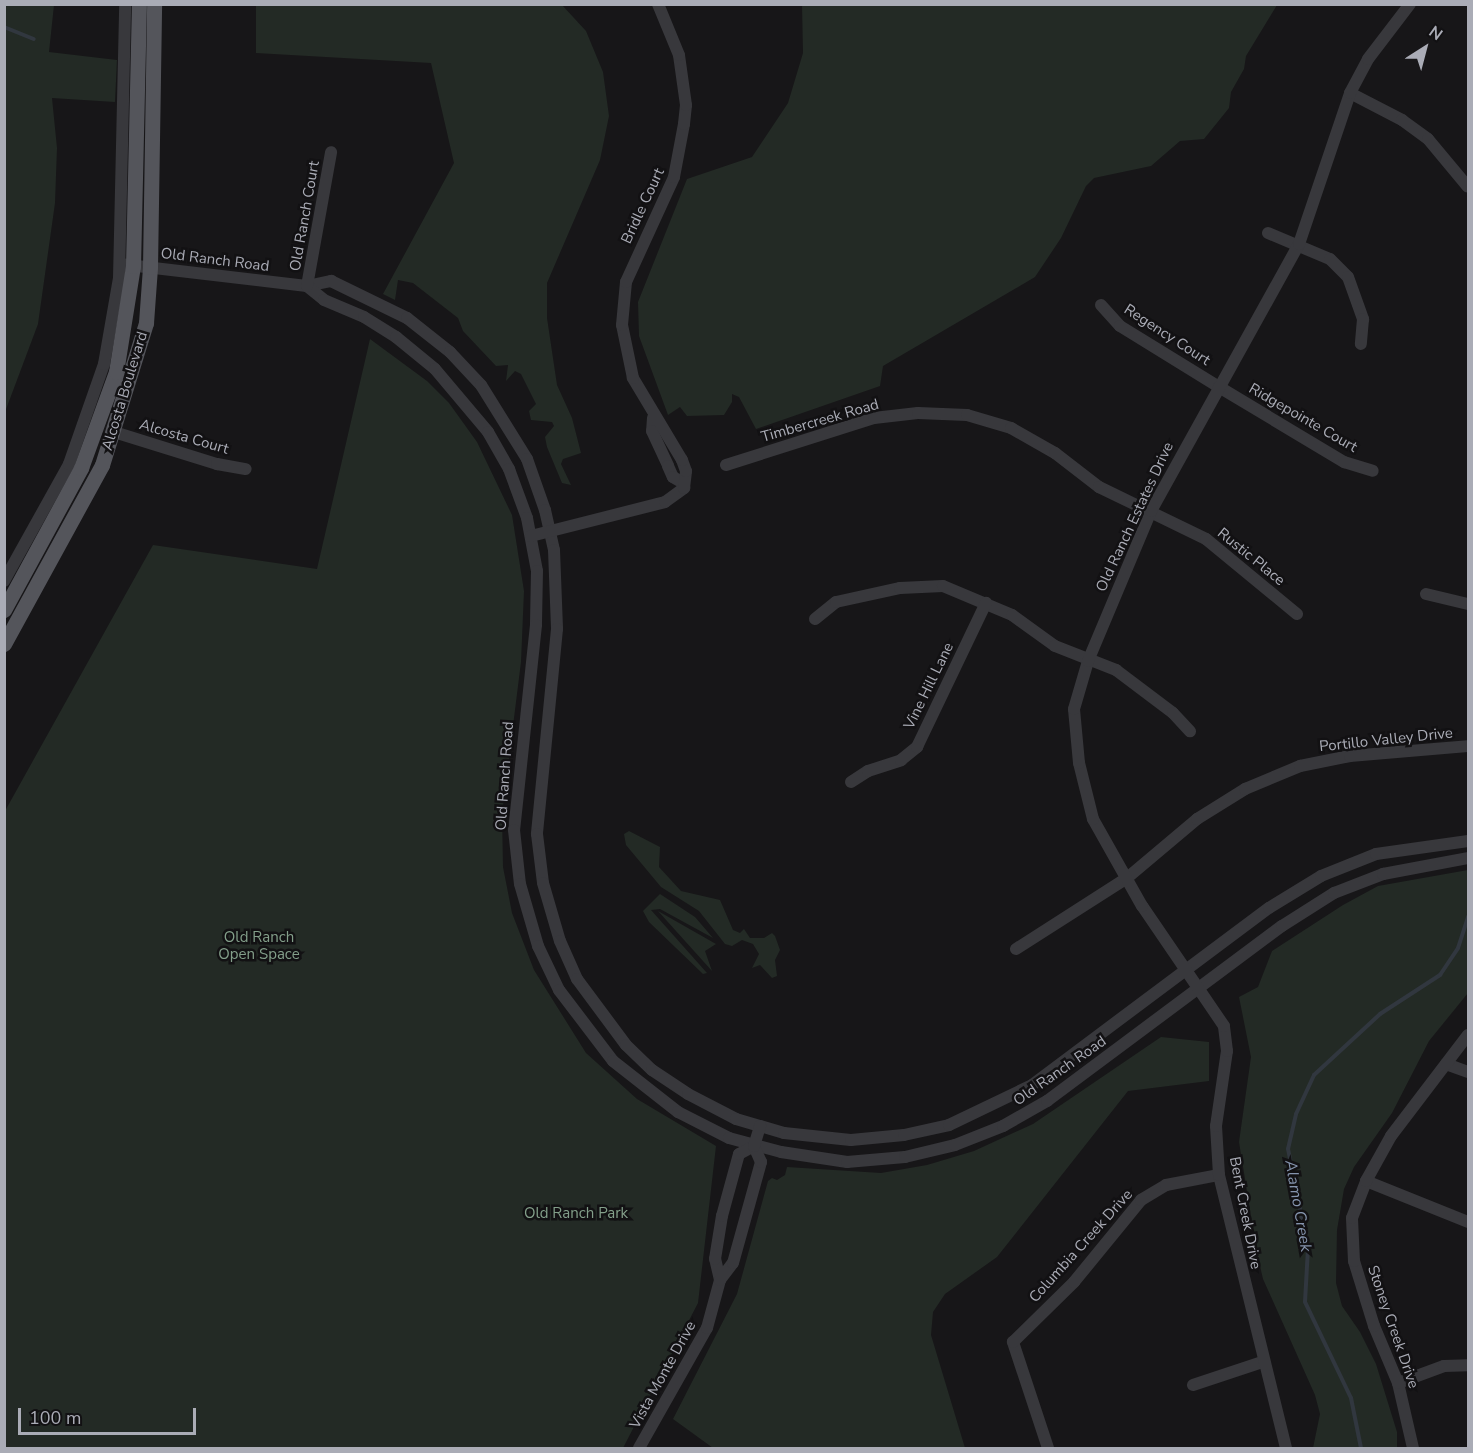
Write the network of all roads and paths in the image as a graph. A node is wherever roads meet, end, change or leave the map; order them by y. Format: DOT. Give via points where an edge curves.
graph roads {
  1 [pos="125,4"];
  2 [pos="139,4"];
  3 [pos="154,4"];
  4 [pos="658,4"];
  5 [pos="1410,4"];
  6 [pos="1350,93"];
  7 [pos="331,152"];
  8 [pos="1468,187"];
  9 [pos="1268,233"];
  10 [pos="1299,244"];
  11 [pos="126,265"];
  12 [pos="150,267"];
  13 [pos="307,286"];
  14 [pos="1101,305"];
  15 [pos="1361,344"];
  16 [pos="1220,387"];
  17 [pos="114,432"];
  18 [pos="726,465"];
  19 [pos="246,469"];
  20 [pos="1373,471"];
  21 [pos="1151,511"];
  22 [pos="550,531"];
  23 [pos="531,536"];
  24 [pos="4,581"];
  25 [pos="1426,594"];
  26 [pos="986,603"];
  27 [pos="1468,604"];
  28 [pos="4,610"];
  29 [pos="1297,614"];
  30 [pos="815,619"];
  31 [pos="4,644"];
  32 [pos="1088,661"];
  33 [pos="1190,731"];
  34 [pos="1468,746"];
  35 [pos="851,782"];
  36 [pos="1468,841"];
  37 [pos="1468,858"];
  38 [pos="1127,878"];
  39 [pos="1016,949"];
  40 [pos="1188,970"];
  41 [pos="1200,986"];
  42 [pos="1468,1035"];
  43 [pos="1446,1064"];
  44 [pos="1468,1072"];
  45 [pos="760,1126"];
  46 [pos="754,1146"];
  47 [pos="1219,1175"];
  48 [pos="1366,1181"];
  49 [pos="1468,1222"];
  50 [pos="720,1280"];
  51 [pos="1262,1362"];
  52 [pos="1468,1365"];
  53 [pos="1398,1383"];
  54 [pos="1193,1385"];
  55 [pos="639,1449"];
  56 [pos="1048,1449"];
  57 [pos="1286,1449"];
  58 [pos="1413,1449"];
  1 -- 11 [label="street, Alcosta Boulevard"];
  2 -- 11 [label="main road, Alcosta Boulevard"];
  3 -- 12 [label="main road, Alcosta Boulevard"];
  4 -- 22 [label="street, Bridle Court" via="679,55 686,105 684,124 674,177 626,282 622,325 633,378 653,418 669,432 686,471 680,494 665,502"];
  5 -- 6 [label="street, Old Ranch Estates Drive" via="1368,59"];
  6 -- 8 [label="street" via="1402,120 1428,139"];
  6 -- 10 [label="street, Old Ranch Estates Drive"];
  7 -- 13 [label="street, Old Ranch Court"];
  9 -- 10 [label="street"];
  10 -- 15 [label="street" via="1330,259 1348,277 1363,319"];
  10 -- 16 [label="street, Old Ranch Estates Drive"];
  11 -- 12 [label="street, Old Ranch Road"];
  11 -- 24 [label="street, Alcosta Boulevard" via="89,413 69,464"];
  11 -- 28 [label="main road, Alcosta Boulevard" via="116,372 99,424 81,468"];
  12 -- 13 [label="street, Old Ranch Road"];
  12 -- 17 [label="main road, Alcosta Boulevard" via="146,323"];
  13 -- 22 [label="street, Old Ranch Road" via="331,281 374,300 407,318 450,352 481,385 506,421 538,484"];
  13 -- 23 [label="street, Old Ranch Road" via="324,300 396,337 435,369 464,400 509,469"];
  14 -- 16 [label="street, Regency Court" via="1120,326"];
  16 -- 20 [label="street, Ridgepointe Court" via="1344,462"];
  16 -- 21 [label="street, Old Ranch Estates Drive"];
  17 -- 19 [label="street, Alcosta Court" via="217,464"];
  17 -- 31 [label="main road, Alcosta Boulevard" via="83,505"];
  18 -- 21 [label="street, Timbercreek Road" via="874,418 918,413 967,415 1011,428 1055,453 1099,487"];
  21 -- 29 [label="street, Rustic Place" via="1206,539"];
  21 -- 32 [label="street, Old Ranch Estates Drive"];
  22 -- 23 [label="street, Bridle Court"];
  22 -- 45 [label="street, Old Ranch Road" via="557,573 557,629 537,834 543,883 560,941 577,979 609,1025 652,1070 736,1119"];
  23 -- 46 [label="street, Old Ranch Road" via="537,571 536,625 514,830 520,884 538,946 559,990 592,1038 639,1084 678,1112"];
  25 -- 27 [label="street"];
  26 -- 30 [label="street" via="943,586 900,588 836,602"];
  26 -- 32 [label="street" via="1012,615 1055,646"];
  26 -- 35 [label="street, Vine Hill Lane" via="917,747 902,760 868,771"];
  32 -- 33 [label="street" via="1116,670 1173,713"];
  32 -- 38 [label="street, Old Ranch Estates Drive" via="1074,709 1079,764 1093,819"];
  34 -- 38 [label="street, Portillo Valley Drive" via="1350,756 1300,766 1245,789 1197,819"];
  36 -- 40 [label="street, Old Ranch Road" via="1376,854 1321,876 1269,908"];
  37 -- 41 [label="street, Old Ranch Road" via="1383,874 1334,894"];
  38 -- 39 [label="street, Portillo Valley Drive"];
  38 -- 40 [label="street, Old Ranch Estates Drive"];
  40 -- 41 [label="street, Old Ranch Estates Drive"];
  40 -- 45 [label="street, Old Ranch Road" via="1032,1085 950,1125 851,1140 784,1133"];
  41 -- 46 [label="street, Old Ranch Road" via="1047,1101 1003,1126 955,1145 905,1157 847,1162"];
  41 -- 47 [label="street, Bent Creek Drive" via="1224,1026 1227,1051 1216,1126"];
  42 -- 43 [label="street, Stoney Creek Drive"];
  43 -- 44 [label="street"];
  43 -- 48 [label="street, Stoney Creek Drive" via="1391,1136"];
  45 -- 46 [label="street, Vista Monte Drive"];
  46 -- 50 [label="street, Vista Monte Drive" via="761,1162 733,1263"];
  46 -- 50 [label="street, Vista Monte Drive" via="739,1154 722,1216 715,1259"];
  47 -- 51 [label="street, Bent Creek Drive"];
  47 -- 56 [label="street, Columbia Creek Drive" via="1166,1185 1141,1200 1074,1282 1013,1342"];
  48 -- 49 [label="street"];
  48 -- 53 [label="street, Stoney Creek Drive" via="1352,1218 1354,1262 1374,1326"];
  50 -- 55 [label="street, Vista Monte Drive" via="707,1328"];
  51 -- 54 [label="street"];
  51 -- 57 [label="street, Bent Creek Drive"];
  52 -- 53 [label="street" via="1444,1366"];
  53 -- 58 [label="street, Stoney Creek Drive"];
}
